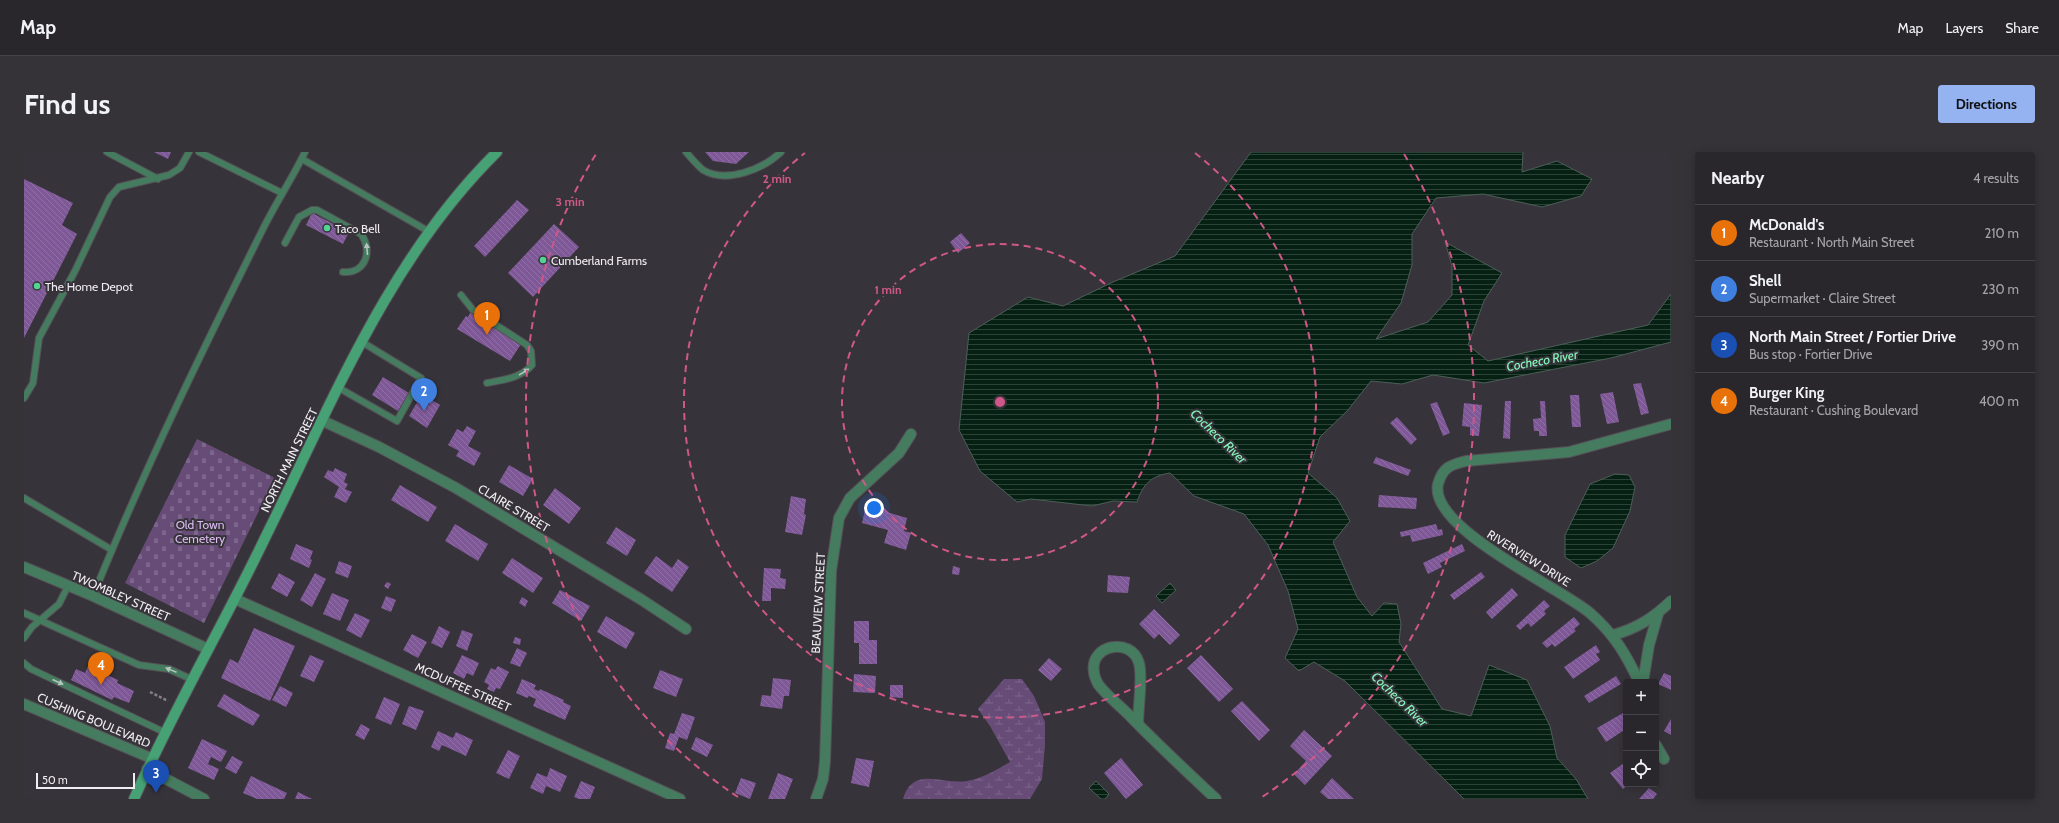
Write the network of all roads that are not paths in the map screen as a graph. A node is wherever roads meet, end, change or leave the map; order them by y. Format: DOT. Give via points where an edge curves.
graph roads {
  1 [pos="107,152"];
  2 [pos="189,152"];
  3 [pos="200,152"];
  4 [pos="305,152"];
  5 [pos="497,152"];
  6 [pos="686,152"];
  7 [pos="781,152"];
  8 [pos="302,159"];
  9 [pos="158,179"];
  10 [pos="282,193"];
  11 [pos="428,231"];
  12 [pos="285,242"];
  13 [pos="343,272"];
  14 [pos="461,296"];
  15 [pos="362,342"];
  16 [pos="487,383"];
  17 [pos="339,388"];
  18 [pos="24,398"];
  19 [pos="323,421"];
  20 [pos="1671,424"];
  21 [pos="911,434"];
  22 [pos="24,498"];
  23 [pos="112,550"];
  24 [pos="24,567"];
  25 [pos="68,586"];
  26 [pos="93,596"];
  27 [pos="235,599"];
  28 [pos="1671,601"];
  29 [pos="24,613"];
  30 [pos="1658,614"];
  31 [pos="40,620"];
  32 [pos="686,629"];
  33 [pos="1613,635"];
  34 [pos="24,638"];
  35 [pos="208,650"];
  36 [pos="24,663"];
  37 [pos="1638,679"];
  38 [pos="1644,679"];
  39 [pos="193,680"];
  40 [pos="24,704"];
  41 [pos="1138,724"];
  42 [pos="166,734"];
  43 [pos="1659,750"];
  44 [pos="1664,758"];
  45 [pos="153,759"];
  46 [pos="147,769"];
  47 [pos="134,799"];
  48 [pos="204,799"];
  49 [pos="680,799"];
  50 [pos="816,799"];
  51 [pos="1216,799"];
  1 -- 9 [label="lane"];
  2 -- 9 [label="lane" via="180,168"];
  3 -- 10 [label="lane"];
  4 -- 8 [label="lane"];
  5 -- 11 [label="main road, NORTH MAIN STREET"];
  6 -- 7 [label="lane" via="704,170 741,174 766,163"];
  8 -- 10 [label="lane"];
  8 -- 11 [label="lane"];
  9 -- 18 [label="lane" via="119,187 110,197 75,271 39,338 32,384"];
  10 -- 23 [label="lane" via="196,366"];
  11 -- 15 [label="main road, NORTH MAIN STREET" via="396,280"];
  13 -- 12 [label="lane, one-way" via="356,270 365,261 368,256 366,241 361,234 317,210 306,212 299,217"];
  16 -- 14 [label="lane, one-way" via="528,371 532,365 531,351 527,345 473,310"];
  15 -- 17 [label="main road, NORTH MAIN STREET"];
  15 -- 17 [label="lane" via="421,378 397,421"];
  17 -- 19 [label="main road, NORTH MAIN STREET"];
  19 -- 27 [label="main road, NORTH MAIN STREET"];
  19 -- 32 [label="street, CLAIRE STREET" via="456,488"];
  20 -- 33 [label="street, RIVERVIEW DRIVE" via="1549,456 1466,461 1452,465 1441,473 1437,490 1442,505 1452,518 1474,538 1516,568 1567,597"];
  21 -- 50 [label="street, BEAUVIEW STREET" via="899,453 850,498 839,518 831,571 825,761 823,779"];
  22 -- 23 [label="lane"];
  23 -- 26 [label="lane"];
  24 -- 25 [label="street, TWOMBLEY STREET"];
  25 -- 26 [label="street, TWOMBLEY STREET"];
  25 -- 31 [label="lane" via="59,604"];
  26 -- 35 [label="street, TWOMBLEY STREET"];
  27 -- 35 [label="main road, NORTH MAIN STREET"];
  27 -- 49 [label="street, MCDUFFEE STREET"];
  28 -- 30 [label="street"];
  29 -- 31 [label="lane"];
  30 -- 33 [label="street" via="1627,632"];
  30 -- 38 [label="street"];
  31 -- 34 [label="lane"];
  39 -- 31 [label="lane, one-way" via="169,669 139,665"];
  33 -- 37 [label="street"];
  35 -- 39 [label="main road, NORTH MAIN STREET"];
  36 -- 42 [label="lane, one-way" via="31,669"];
  39 -- 42 [label="main road, NORTH MAIN STREET"];
  40 -- 45 [label="street, CUSHING BOULEVARD"];
  41 -- 41 [label="street" via="1098,684 1095,677 1094,662 1098,655 1110,647 1124,647 1131,651 1139,664"];
  41 -- 51 [label="street"];
  42 -- 45 [label="main road, NORTH MAIN STREET"];
  43 -- 44 [label="street"];
  45 -- 46 [label="main road, NORTH MAIN STREET"];
  46 -- 47 [label="main road, NORTH MAIN STREET"];
  46 -- 48 [label="street"];
}
